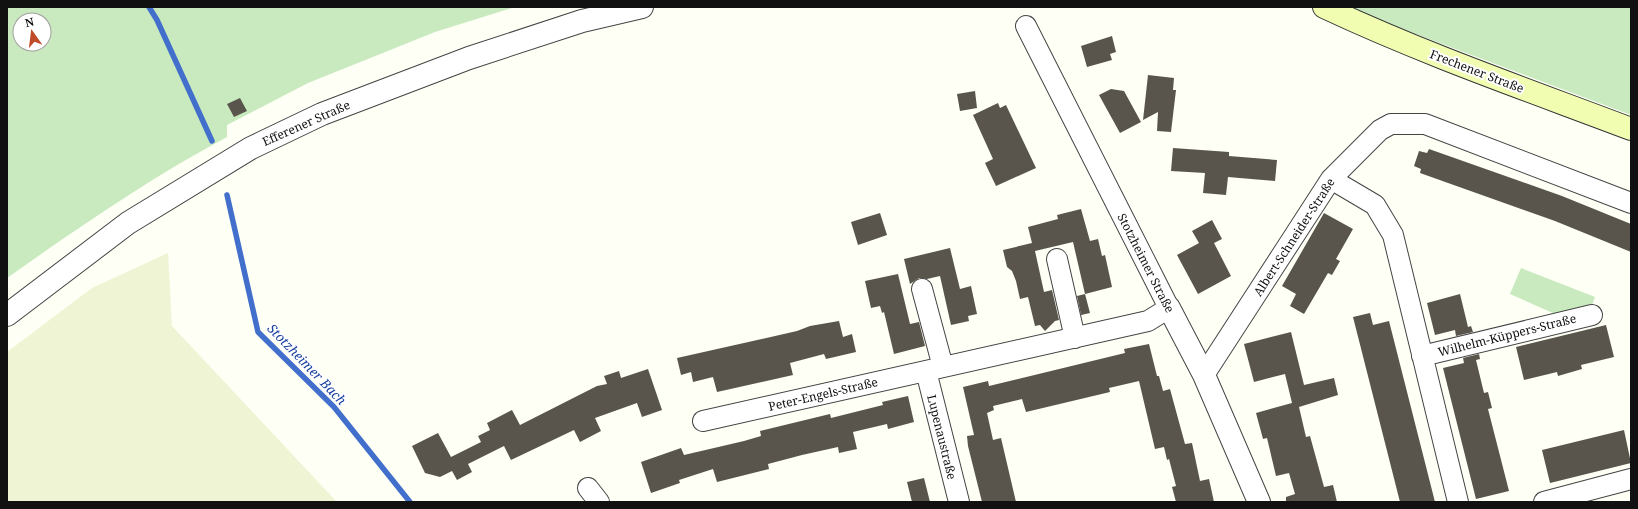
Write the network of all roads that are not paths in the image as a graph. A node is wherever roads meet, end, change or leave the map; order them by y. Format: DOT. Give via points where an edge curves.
graph roads {
  1 [pos="642,7"];
  2 [pos="1324,7"];
  3 [pos="1026,26"];
  4 [pos="1631,129"];
  5 [pos="1331,179"];
  6 [pos="1631,203"];
  7 [pos="1057,259"];
  8 [pos="922,289"];
  9 [pos="1169,308"];
  10 [pos="7,315"];
  11 [pos="1592,315"];
  12 [pos="1076,338"];
  13 [pos="1422,356"];
  14 [pos="934,369"];
  15 [pos="1204,375"];
  16 [pos="703,421"];
  17 [pos="1631,479"];
  18 [pos="959,502"];
  19 [pos="1259,502"];
  20 [pos="1458,502"];
  21 [pos="1544,502"];
  1 -- 10 [label="street, Efferener Straße" via="582,21 469,58 322,114 251,148 128,223"];
  2 -- 4 [label="main road, Frechener Straße" via="1420,49"];
  3 -- 9 [label="street, Stotzheimer Straße"];
  5 -- 6 [label="street, Albert-Schneider-Straße" via="1380,130 1391,124 1425,124"];
  5 -- 13 [label="street, Wilhelm-Küppers-Straße" via="1375,205 1393,235"];
  5 -- 15 [label="street, Albert-Schneider-Straße"];
  7 -- 12 [label="street"];
  8 -- 14 [label="street"];
  9 -- 12 [label="street, Peter-Engels-Straße" via="1148,321"];
  9 -- 15 [label="street, Stotzheimer Straße"];
  11 -- 13 [label="street, Wilhelm-Küppers-Straße"];
  12 -- 14 [label="street, Peter-Engels-Straße"];
  13 -- 20 [label="street, Wilhelm-Küppers-Straße"];
  14 -- 16 [label="street, Peter-Engels-Straße"];
  14 -- 18 [label="street, Lupenaustraße"];
  15 -- 19 [label="street, Stotzheimer Straße"];
  17 -- 21 [label="street"];
}
